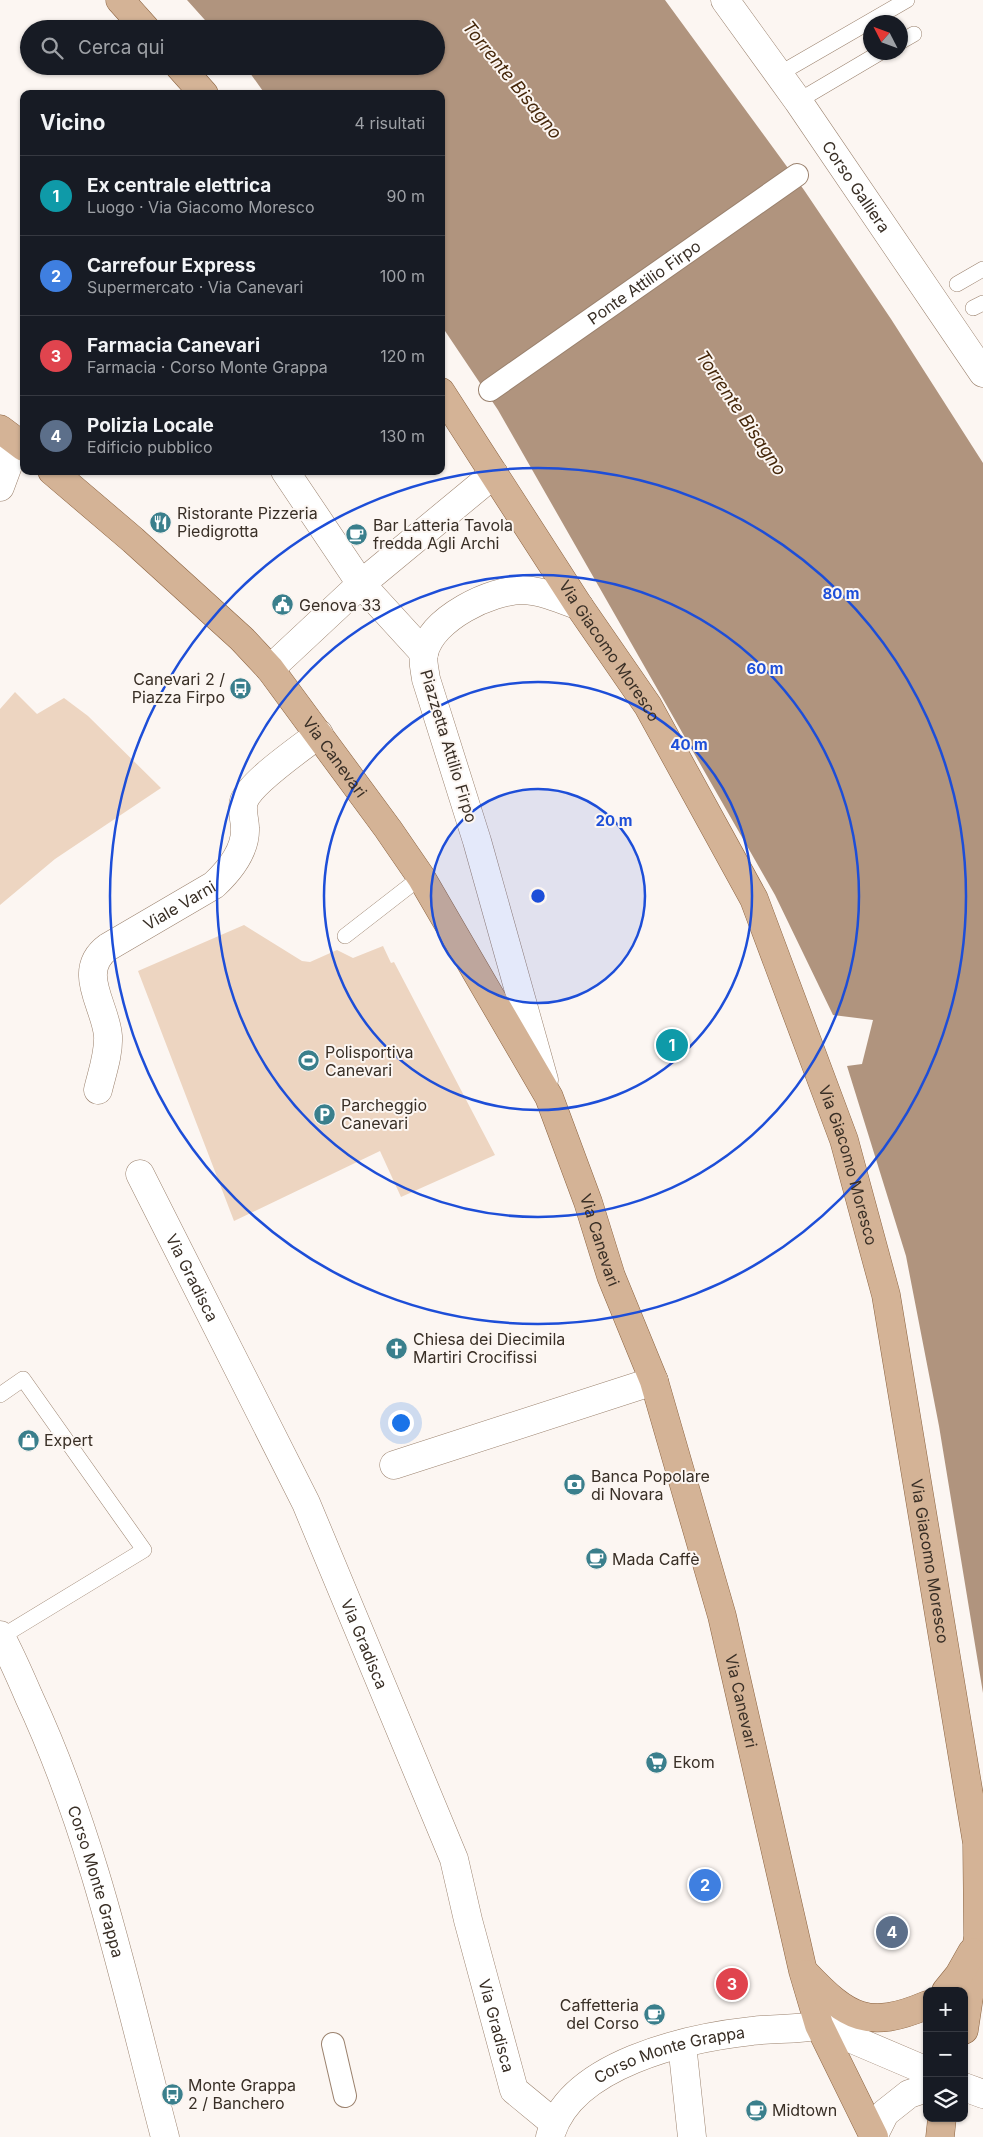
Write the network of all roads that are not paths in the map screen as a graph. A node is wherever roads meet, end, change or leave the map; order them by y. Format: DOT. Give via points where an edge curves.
graph roads {
  1 [pos="120,0"];
  2 [pos="725,0"];
  3 [pos="907,0"];
  4 [pos="138,20"];
  5 [pos="914,34"];
  6 [pos="908,37"];
  7 [pos="867,60"];
  8 [pos="779,74"];
  9 [pos="187,75"];
  10 [pos="200,90"];
  11 [pos="798,101"];
  12 [pos="797,175"];
  13 [pos="983,269"];
  14 [pos="957,284"];
  15 [pos="983,373"];
  16 [pos="490,390"];
  17 [pos="445,398"];
  18 [pos="14,439"];
  19 [pos="494,474"];
  20 [pos="57,475"];
  21 [pos="288,475"];
  22 [pos="1,484"];
  23 [pos="362,584"];
  24 [pos="579,606"];
  25 [pos="424,653"];
  26 [pos="270,669"];
  27 [pos="319,734"];
  28 [pos="477,841"];
  29 [pos="421,877"];
  30 [pos="345,936"];
  31 [pos="98,1090"];
  32 [pos="549,1097"];
  33 [pos="140,1174"];
  34 [pos="654,1381"];
  35 [pos="0,1395"];
  36 [pos="394,1465"];
  37 [pos="1,1636"];
  38 [pos="981,1939"];
  39 [pos="803,1971"];
  40 [pos="949,1987"];
  41 [pos="923,2007"];
  42 [pos="968,2009"];
  43 [pos="853,2014"];
  44 [pos="819,2025"];
  45 [pos="334,2044"];
  46 [pos="682,2044"];
  47 [pos="923,2069"];
  48 [pos="968,2088"];
  49 [pos="923,2089"];
  50 [pos="983,2094"];
  51 [pos="345,2096"];
  52 [pos="942,2122"];
  53 [pos="552,2130"];
  54 [pos="874,2136"];
  55 [pos="165,2137"];
  56 [pos="692,2137"];
  57 [pos="940,2137"];
  1 -- 4 [label="main road"];
  2 -- 8 [label="street, Corso Galliera"];
  3 -- 8 [label="lane"];
  5 -- 6 [label="lane"];
  7 -- 11 [label="lane"];
  8 -- 11 [label="street, Corso Galliera"];
  9 -- 10 [label="main road"];
  11 -- 15 [label="street, Corso Galliera"];
  12 -- 16 [label="street, Ponte Attilio Firpo"];
  13 -- 14 [label="lane"];
  17 -- 19 [label="main road, Via Giacomo Moresco"];
  18 -- 22 [label="street"];
  19 -- 23 [label="street"];
  19 -- 24 [label="main road, Via Giacomo Moresco"];
  20 -- 26 [label="main road, Via Canevari" via="242,639"];
  21 -- 23 [label="street"];
  23 -- 25 [label="street"];
  23 -- 26 [label="street"];
  24 -- 25 [label="street, Piazzetta Attilio Firpo" via="540,592 525,590 496,594 448,620 435,633"];
  24 -- 38 [label="main road, Via Giacomo Moresco" via="648,706 754,899 844,1140 886,1295 937,1592 977,1843"];
  25 -- 28 [label="street, Piazzetta Attilio Firpo" via="426,680"];
  26 -- 27 [label="main road, Via Canevari"];
  27 -- 29 [label="main road, Via Canevari"];
  27 -- 31 [label="street, Viale Varni" via="249,793 243,807 244,840 241,850 223,876 108,946 97,957 92,980 108,1037"];
  28 -- 32 [label="street, Via Canevari"];
  29 -- 30 [label="lane"];
  29 -- 32 [label="main road, Via Canevari"];
  32 -- 34 [label="main road, Via Canevari" via="611,1276"];
  33 -- 53 [label="street, Via Gradisca" via="306,1503 454,1859 514,2090"];
  34 -- 36 [label="street"];
  34 -- 39 [label="main road, Via Canevari" via="722,1616"];
  35 -- 37 [label="lane" via="23,1379 144,1550"];
  37 -- 55 [label="street, Corso Monte Grappa" via="44,1729 75,1808"];
  38 -- 40 [label="main road"];
  38 -- 42 [label="main road, Via Giacomo Moresco"];
  39 -- 43 [label="main road" via="838,2005"];
  39 -- 44 [label="main road, Via Canevari"];
  41 -- 43 [label="main road" via="886,2017"];
  43 -- 44 [label="street, Corso Monte Grappa"];
  44 -- 46 [label="street, Corso Monte Grappa" via="750,2031"];
  44 -- 47 [label="street"];
  44 -- 54 [label="main road, Via Canevari"];
  45 -- 51 [label="street"];
  46 -- 53 [label="street, Corso Monte Grappa" via="627,2061 583,2088"];
  46 -- 56 [label="street"];
  48 -- 50 [label="street"];
  49 -- 54 [label="street, Via Canevari" via="909,2094 885,2113"];
  52 -- 57 [label="main road"];
}
